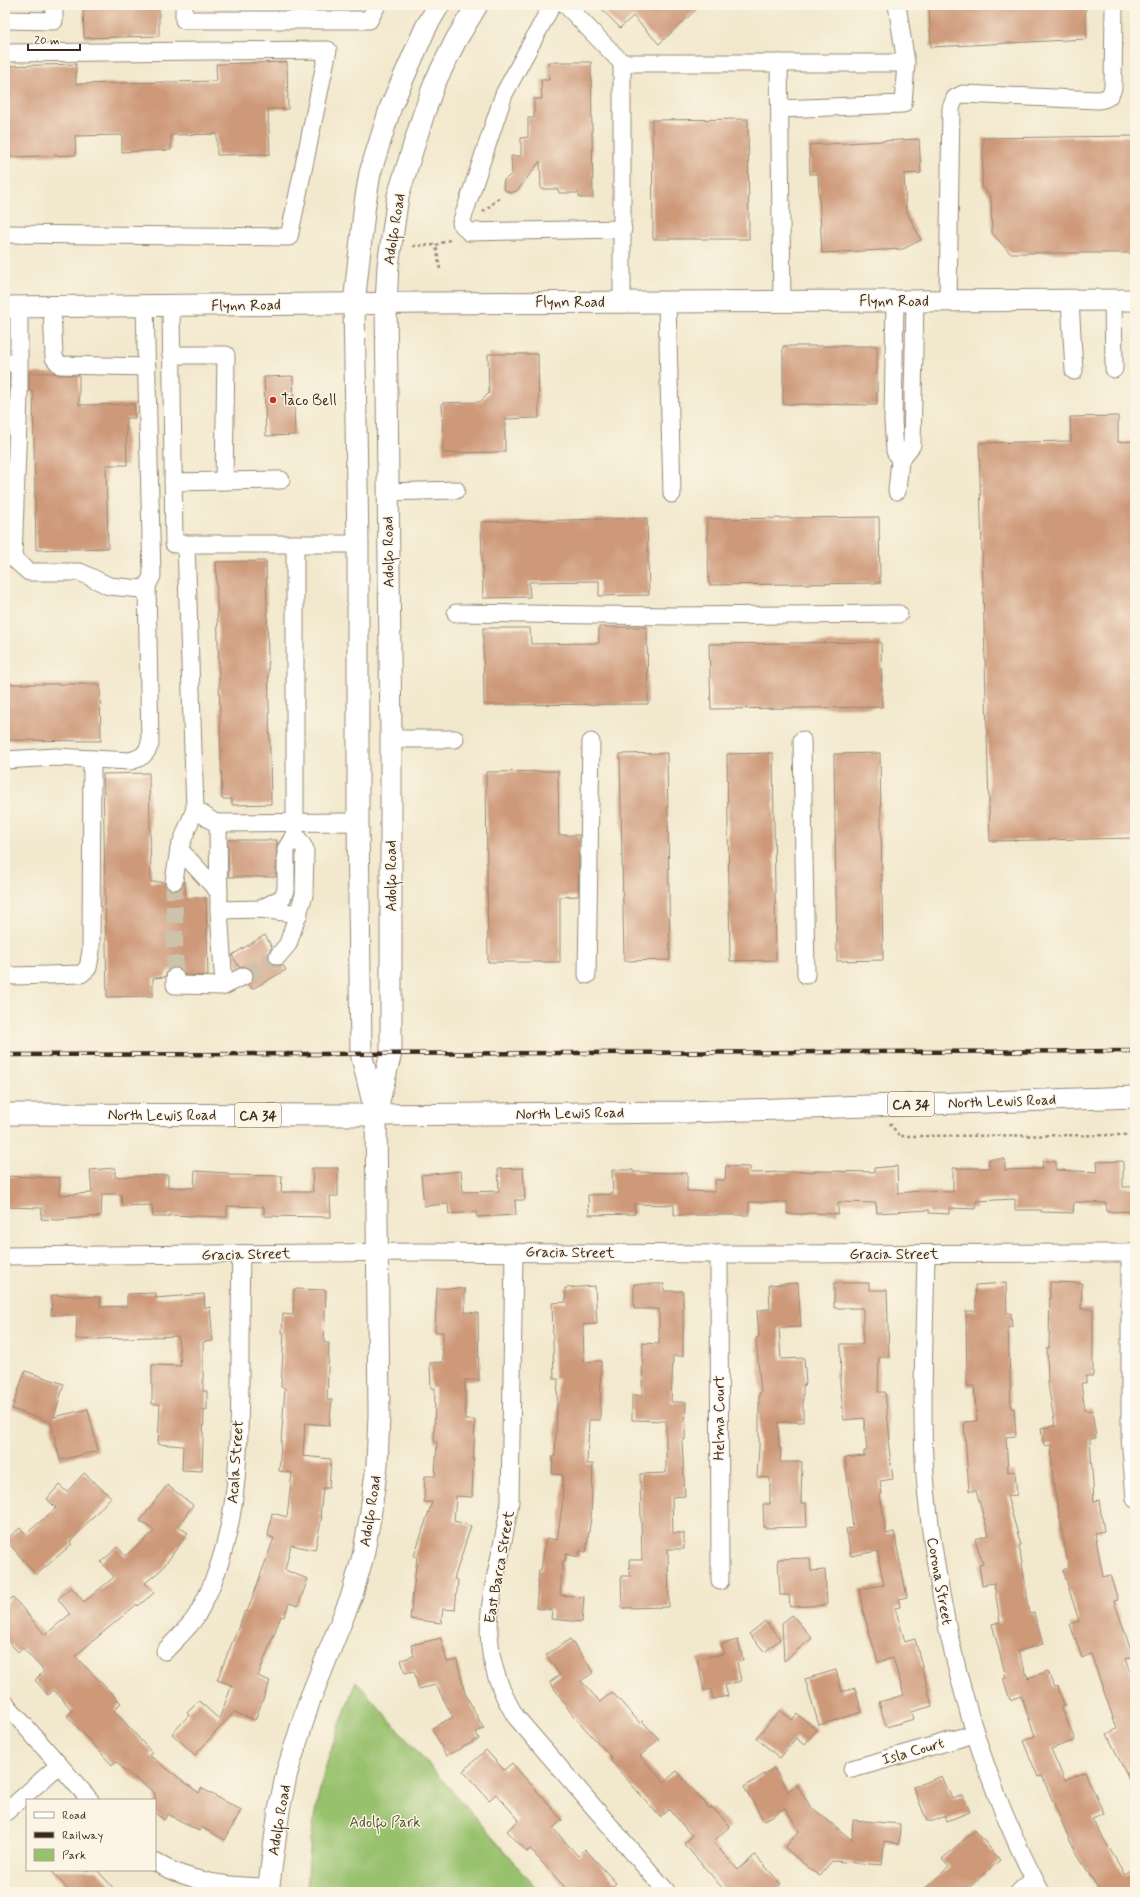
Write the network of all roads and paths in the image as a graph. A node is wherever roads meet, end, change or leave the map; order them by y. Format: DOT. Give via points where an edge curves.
graph roads {
  1 [pos="54,5"];
  2 [pos="184,5"];
  3 [pos="377,5"];
  4 [pos="439,5"];
  5 [pos="477,5"];
  6 [pos="552,5"];
  7 [pos="566,5"];
  8 [pos="897,5"];
  9 [pos="1114,5"];
  10 [pos="5,20"];
  11 [pos="5,53"];
  12 [pos="622,63"];
  13 [pos="779,63"];
  14 [pos="906,63"];
  15 [pos="780,109"];
  16 [pos="623,229"];
  17 [pos="5,234"];
  18 [pos="436,245"];
  19 [pos="413,246"];
  20 [pos="1113,299"];
  21 [pos="948,300"];
  22 [pos="1070,300"];
  23 [pos="1135,300"];
  24 [pos="782,301"];
  25 [pos="905,301"];
  26 [pos="622,302"];
  27 [pos="667,302"];
  28 [pos="386,303"];
  29 [pos="354,304"];
  30 [pos="145,306"];
  31 [pos="171,306"];
  32 [pos="12,307"];
  33 [pos="52,307"];
  34 [pos="171,355"];
  35 [pos="12,363"];
  36 [pos="147,367"];
  37 [pos="1114,369"];
  38 [pos="1074,370"];
  39 [pos="281,480"];
  40 [pos="224,481"];
  41 [pos="173,482"];
  42 [pos="456,490"];
  43 [pos="897,491"];
  44 [pos="388,492"];
  45 [pos="672,494"];
  46 [pos="186,544"];
  47 [pos="296,544"];
  48 [pos="358,544"];
  49 [pos="147,586"];
  50 [pos="456,613"];
  51 [pos="899,614"];
  52 [pos="391,739"];
  53 [pos="455,739"];
  54 [pos="802,740"];
  55 [pos="592,742"];
  56 [pos="92,759"];
  57 [pos="5,760"];
  58 [pos="195,809"];
  59 [pos="358,822"];
  60 [pos="218,823"];
  61 [pos="294,829"];
  62 [pos="179,849"];
  63 [pos="174,881"];
  64 [pos="218,892"];
  65 [pos="261,909"];
  66 [pos="218,910"];
  67 [pos="299,914"];
  68 [pos="278,956"];
  69 [pos="5,974"];
  70 [pos="587,975"];
  71 [pos="806,975"];
  72 [pos="244,976"];
  73 [pos="175,977"];
  74 [pos="224,986"];
  75 [pos="1135,1097"];
  76 [pos="876,1105"];
  77 [pos="5,1114"];
  78 [pos="376,1115"];
  79 [pos="1135,1135"];
  80 [pos="376,1252"];
  81 [pos="514,1252"];
  82 [pos="1133,1253"];
  83 [pos="241,1254"];
  84 [pos="719,1254"];
  85 [pos="926,1254"];
  86 [pos="5,1256"];
  87 [pos="1135,1499"];
  88 [pos="720,1581"];
  89 [pos="165,1651"];
  90 [pos="5,1703"];
  91 [pos="974,1734"];
  92 [pos="59,1765"];
  93 [pos="852,1769"];
  94 [pos="89,1799"];
  95 [pos="5,1814"];
  96 [pos="156,1863"];
  97 [pos="1037,1885"];
  98 [pos="268,1889"];
  99 [pos="668,1892"];
  100 [pos="1019,1892"];
  1 -- 10 [label="street" via="54,20"];
  2 -- 3 [label="street" via="184,20 369,20"];
  4 -- 29 [label="main road, Adolfo Road" via="423,34 389,112 370,173"];
  5 -- 28 [label="main road, Adolfo Road" via="435,82 400,189 388,266"];
  6 -- 16 [label="street" via="504,94 461,223 469,232"];
  7 -- 12 [label="street"];
  8 -- 14 [label="street"];
  9 -- 21 [label="street" via="1113,88 1106,99 963,94 955,98 951,108"];
  11 -- 17 [label="street" via="328,50 289,237"];
  12 -- 13 [label="street"];
  12 -- 16 [label="street"];
  13 -- 14 [label="street"];
  13 -- 15 [label="street"];
  14 -- 15 [label="street" via="903,104"];
  15 -- 24 [label="street"];
  16 -- 26 [label="street"];
  18 -- 19 [label="path"];
  20 -- 22 [label="main road, Flynn Road"];
  20 -- 23 [label="main road, Flynn Road"];
  20 -- 37 [label="street"];
  21 -- 22 [label="main road, Flynn Road"];
  21 -- 25 [label="main road, Flynn Road"];
  22 -- 38 [label="street"];
  24 -- 25 [label="main road, Flynn Road"];
  24 -- 27 [label="main road, Flynn Road"];
  25 -- 43 [label="street" via="912,445 900,460"];
  26 -- 27 [label="main road, Flynn Road"];
  26 -- 28 [label="main road, Flynn Road"];
  27 -- 45 [label="street"];
  28 -- 29 [label="main road, Flynn Road"];
  28 -- 44 [label="main road, Adolfo Road"];
  29 -- 31 [label="main road, Flynn Road"];
  29 -- 48 [label="main road, Adolfo Road"];
  30 -- 31 [label="main road, Flynn Road"];
  30 -- 33 [label="main road, Flynn Road"];
  30 -- 36 [label="street"];
  31 -- 34 [label="street"];
  32 -- 33 [label="main road, Flynn Road"];
  32 -- 35 [label="street"];
  33 -- 36 [label="street" via="54,358 60,365"];
  34 -- 40 [label="street" via="226,355"];
  34 -- 41 [label="street"];
  35 -- 49 [label="street" via="13,558 30,572 80,572 109,586 140,589"];
  36 -- 49 [label="street" via="152,576"];
  39 -- 40 [label="street"];
  40 -- 41 [label="street"];
  41 -- 46 [label="street" via="174,544"];
  42 -- 44 [label="street"];
  44 -- 52 [label="main road, Adolfo Road"];
  46 -- 47 [label="street"];
  46 -- 58 [label="street"];
  47 -- 48 [label="street"];
  47 -- 61 [label="street"];
  48 -- 59 [label="main road, Adolfo Road"];
  49 -- 56 [label="street" via="150,744 146,753 130,761"];
  50 -- 51 [label="street" via="673,616"];
  52 -- 53 [label="street"];
  52 -- 78 [label="main road, Adolfo Road" via="391,1053"];
  54 -- 71 [label="street"];
  55 -- 70 [label="street"];
  56 -- 57 [label="street" via="56,757"];
  56 -- 69 [label="street" via="91,951 88,968 81,974"];
  58 -- 60 [label="street"];
  58 -- 62 [label="street"];
  59 -- 61 [label="street"];
  59 -- 78 [label="main road, Adolfo Road" via="361,1053"];
  60 -- 61 [label="street"];
  60 -- 64 [label="street"];
  61 -- 65 [label="street" via="286,849 286,890 282,898"];
  61 -- 67 [label="street" via="305,849 304,894"];
  62 -- 63 [label="street"];
  62 -- 64 [label="street"];
  64 -- 66 [label="street"];
  65 -- 66 [label="street"];
  65 -- 67 [label="street"];
  66 -- 74 [label="street"];
  67 -- 68 [label="street" via="288,944"];
  72 -- 74 [label="street"];
  73 -- 74 [label="street" via="175,986"];
  75 -- 76 [label="main road, North Lewis Road / CA 34"];
  76 -- 78 [label="main road, North Lewis Road / CA 34" via="687,1112"];
  76 -- 79 [label="path" via="899,1136"];
  77 -- 78 [label="main road, North Lewis Road / CA 34"];
  78 -- 80 [label="main road, Adolfo Road"];
  80 -- 81 [label="street, Gracia Street"];
  80 -- 83 [label="street, Gracia Street"];
  80 -- 98 [label="main road, Adolfo Road" via="379,1415 377,1465 370,1518 352,1595 310,1699 296,1742 279,1810"];
  81 -- 84 [label="street, Gracia Street"];
  81 -- 99 [label="street, East Barca Street" via="510,1501 507,1528 490,1604 488,1626 491,1659 500,1689 516,1717"];
  82 -- 85 [label="street, Gracia Street"];
  82 -- 87 [label="street" via="1130,1437"];
  83 -- 86 [label="street, Gracia Street"];
  83 -- 89 [label="street, Acala Street" via="239,1432 230,1521 219,1567 209,1592 196,1616"];
  84 -- 85 [label="street, Gracia Street"];
  84 -- 88 [label="street, Helma Court"];
  85 -- 91 [label="street, Corona Street" via="923,1395 925,1468 933,1553 961,1688"];
  90 -- 92 [label="street"];
  91 -- 93 [label="street, Isla Court"];
  91 -- 97 [label="street, Corona Street" via="998,1801"];
  92 -- 94 [label="street"];
  92 -- 95 [label="street"];
  96 -- 98 [label="street" via="172,1871 206,1882"];
  97 -- 100 [label="street"];
}
